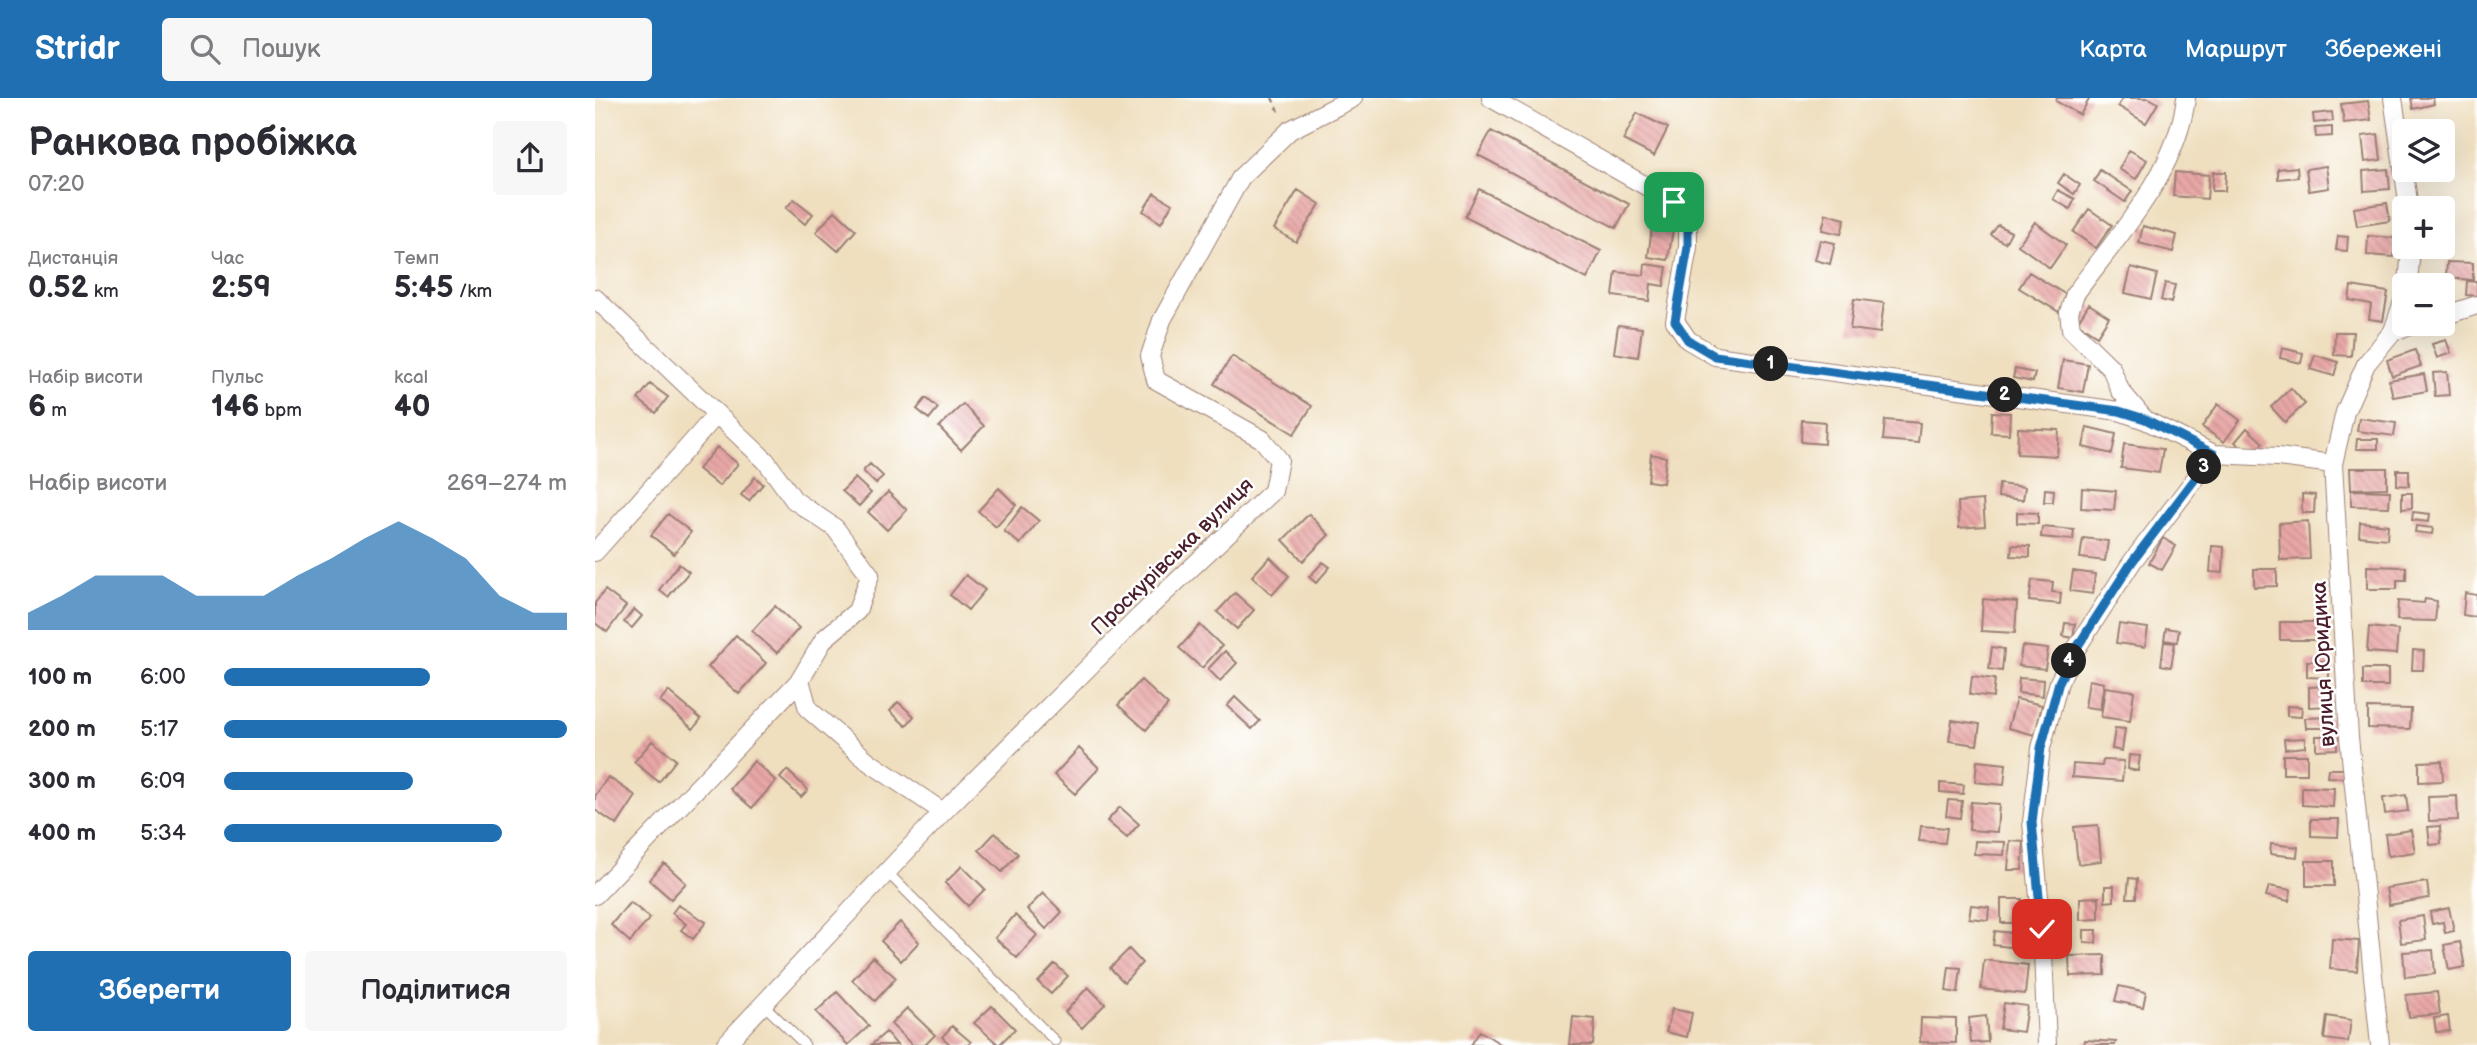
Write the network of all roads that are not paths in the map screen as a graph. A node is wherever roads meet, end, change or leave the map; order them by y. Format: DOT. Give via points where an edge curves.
graph roads {
  1 [pos="1353,98"];
  2 [pos="1491,98"];
  3 [pos="2186,98"];
  4 [pos="2393,98"];
  5 [pos="2407,196"];
  6 [pos="595,298"];
  7 [pos="2477,305"];
  8 [pos="2455,312"];
  9 [pos="2392,332"];
  10 [pos="717,414"];
  11 [pos="2145,419"];
  12 [pos="2214,454"];
  13 [pos="2333,464"];
  14 [pos="595,552"];
  15 [pos="800,680"];
  16 [pos="943,812"];
  17 [pos="887,872"];
  18 [pos="595,895"];
  19 [pos="763,1004"];
  20 [pos="1055,1041"];
  21 [pos="725,1045"];
  22 [pos="805,1045"];
  23 [pos="2047,1045"];
  24 [pos="2379,1045"];
  1 -- 16 [label="street, Проскурівська вулиця" via="1290,130 1241,177 1162,320 1150,356 1156,380 1262,439 1279,460 1273,491"];
  2 -- 11 [label="street" via="1674,202 1688,216 1688,247 1675,321 1688,340 1715,356 2119,411"];
  3 -- 11 [label="street" via="2168,160 2075,294 2069,312 2071,329 2111,368 2120,390"];
  4 -- 5 [label="street"];
  6 -- 10 [label="street"];
  7 -- 8 [label="street"];
  9 -- 13 [label="street, вулиця Юридика" via="2366,364 2345,412"];
  10 -- 14 [label="street"];
  10 -- 15 [label="street" via="766,461 794,500 835,528 870,575 857,611 824,639"];
  11 -- 12 [label="street"];
  12 -- 13 [label="street"];
  12 -- 23 [label="street" via="2132,562 2059,682 2041,748 2032,822"];
  13 -- 24 [label="street, вулиця Юридика" via="2349,737"];
  15 -- 16 [label="street" via="808,709 869,762"];
  15 -- 18 [label="street"];
  16 -- 17 [label="street, Проскурівська вулиця"];
  17 -- 19 [label="street, Проскурівська вулиця"];
  17 -- 20 [label="lane"];
  19 -- 21 [label="street, Проскурівська вулиця"];
  19 -- 22 [label="lane"];
}
